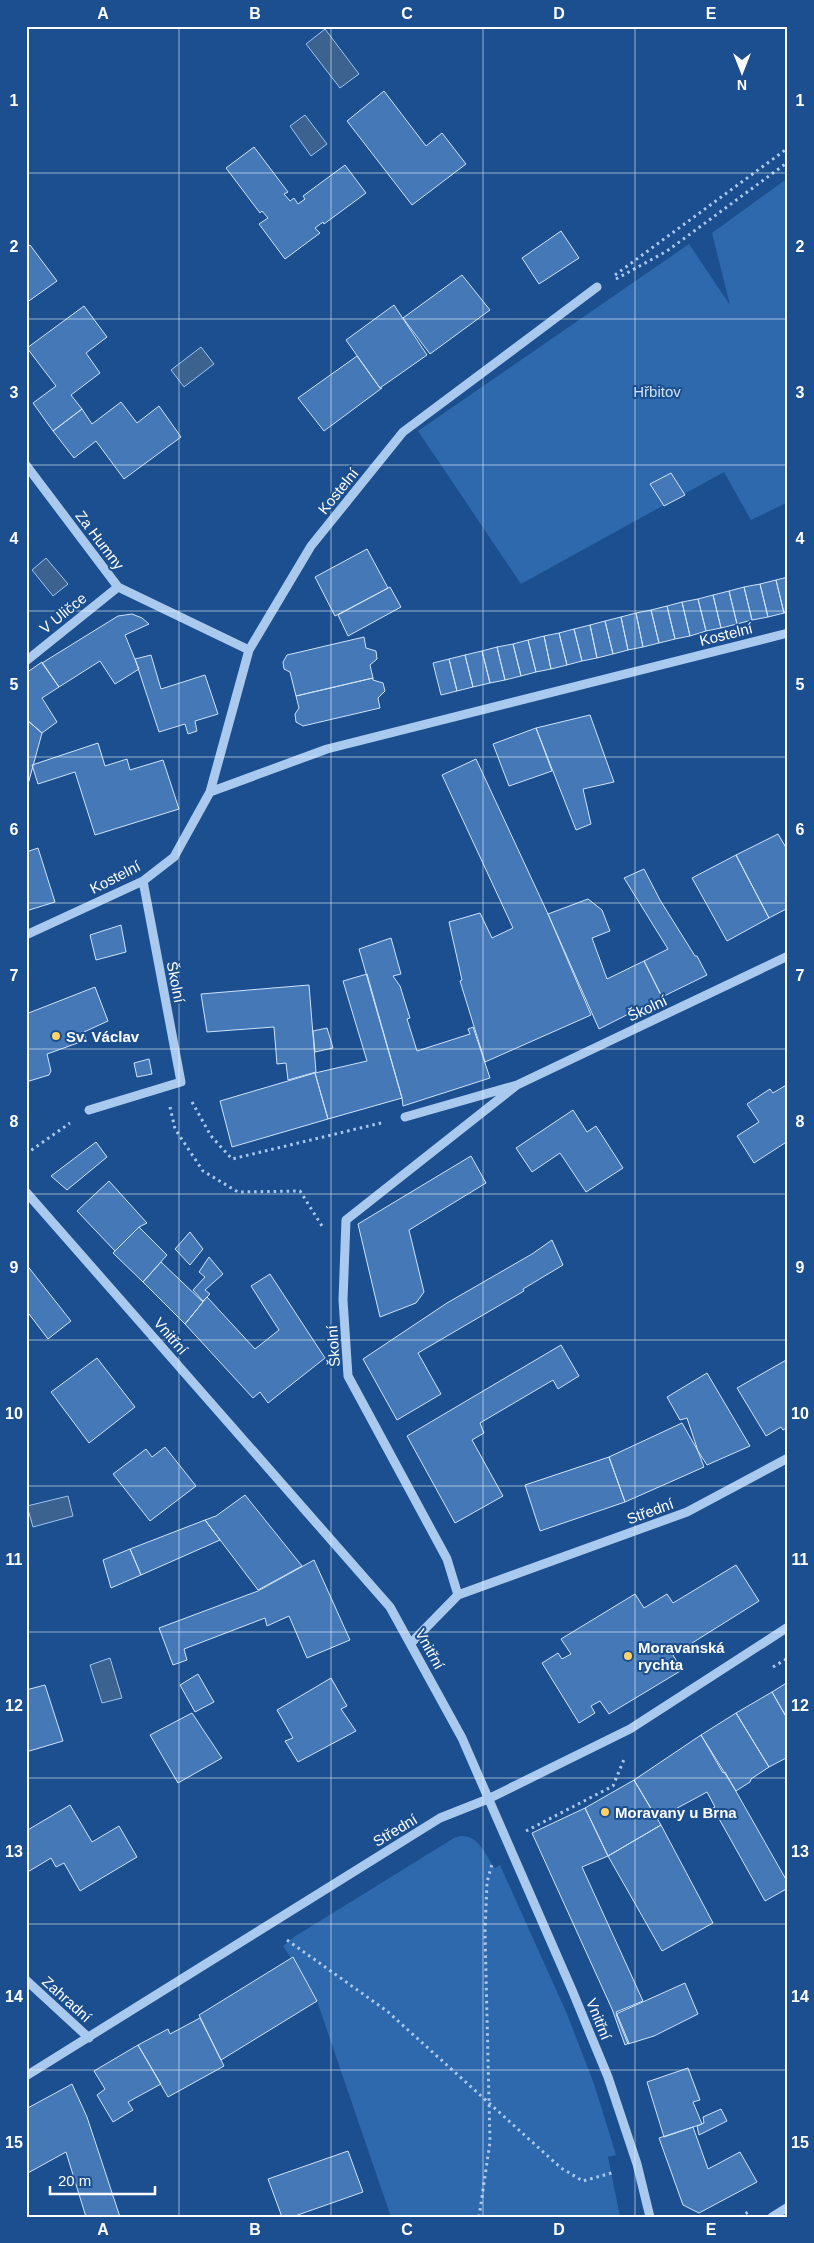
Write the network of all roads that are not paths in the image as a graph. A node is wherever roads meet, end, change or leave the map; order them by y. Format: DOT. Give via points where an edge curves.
graph roads {
  1 [pos="598,287"];
  2 [pos="26,465"];
  3 [pos="118,586"];
  4 [pos="788,633"];
  5 [pos="248,650"];
  6 [pos="26,661"];
  7 [pos="210,792"];
  8 [pos="143,881"];
  9 [pos="26,935"];
  10 [pos="788,956"];
  11 [pos="517,1085"];
  12 [pos="89,1110"];
  13 [pos="405,1117"];
  14 [pos="26,1192"];
  15 [pos="788,1458"];
  16 [pos="458,1595"];
  17 [pos="788,1627"];
  18 [pos="411,1643"];
  19 [pos="488,1799"];
  20 [pos="26,1980"];
  21 [pos="89,2038"];
  22 [pos="26,2076"];
  23 [pos="788,2207"];
  24 [pos="650,2217"];
  25 [pos="772,2217"];
  1 -- 5 [label="street, Kostelní" via="404,432 311,546"];
  2 -- 3 [label="street, Za Humny"];
  3 -- 5 [label="street, Za Humny"];
  3 -- 6 [label="street, V Uličce"];
  4 -- 7 [label="street, Kostelní" via="327,749"];
  5 -- 7 [label="street, Kostelní"];
  7 -- 8 [label="street, Kostelní" via="174,857"];
  8 -- 9 [label="street, Kostelní"];
  8 -- 12 [label="street, Školní" via="181,1082"];
  10 -- 11 [label="street, Školní"];
  11 -- 13 [label="street, Školní"];
  11 -- 16 [label="street, Školní" via="346,1220 343,1300 348,1376 448,1559"];
  14 -- 18 [label="street, Vnitřní" via="390,1606"];
  15 -- 16 [label="street, Střední" via="687,1512"];
  16 -- 18 [label="street"];
  17 -- 19 [label="street, Střední" via="630,1729"];
  18 -- 19 [label="street, Vnitřní" via="462,1738"];
  19 -- 21 [label="street, Střední" via="432,1823"];
  19 -- 24 [label="street, Vnitřní" via="608,2077 637,2164"];
  20 -- 21 [label="street, Zahradní"];
  21 -- 22 [label="street, Střední"];
  23 -- 25 [label="street"];
}
